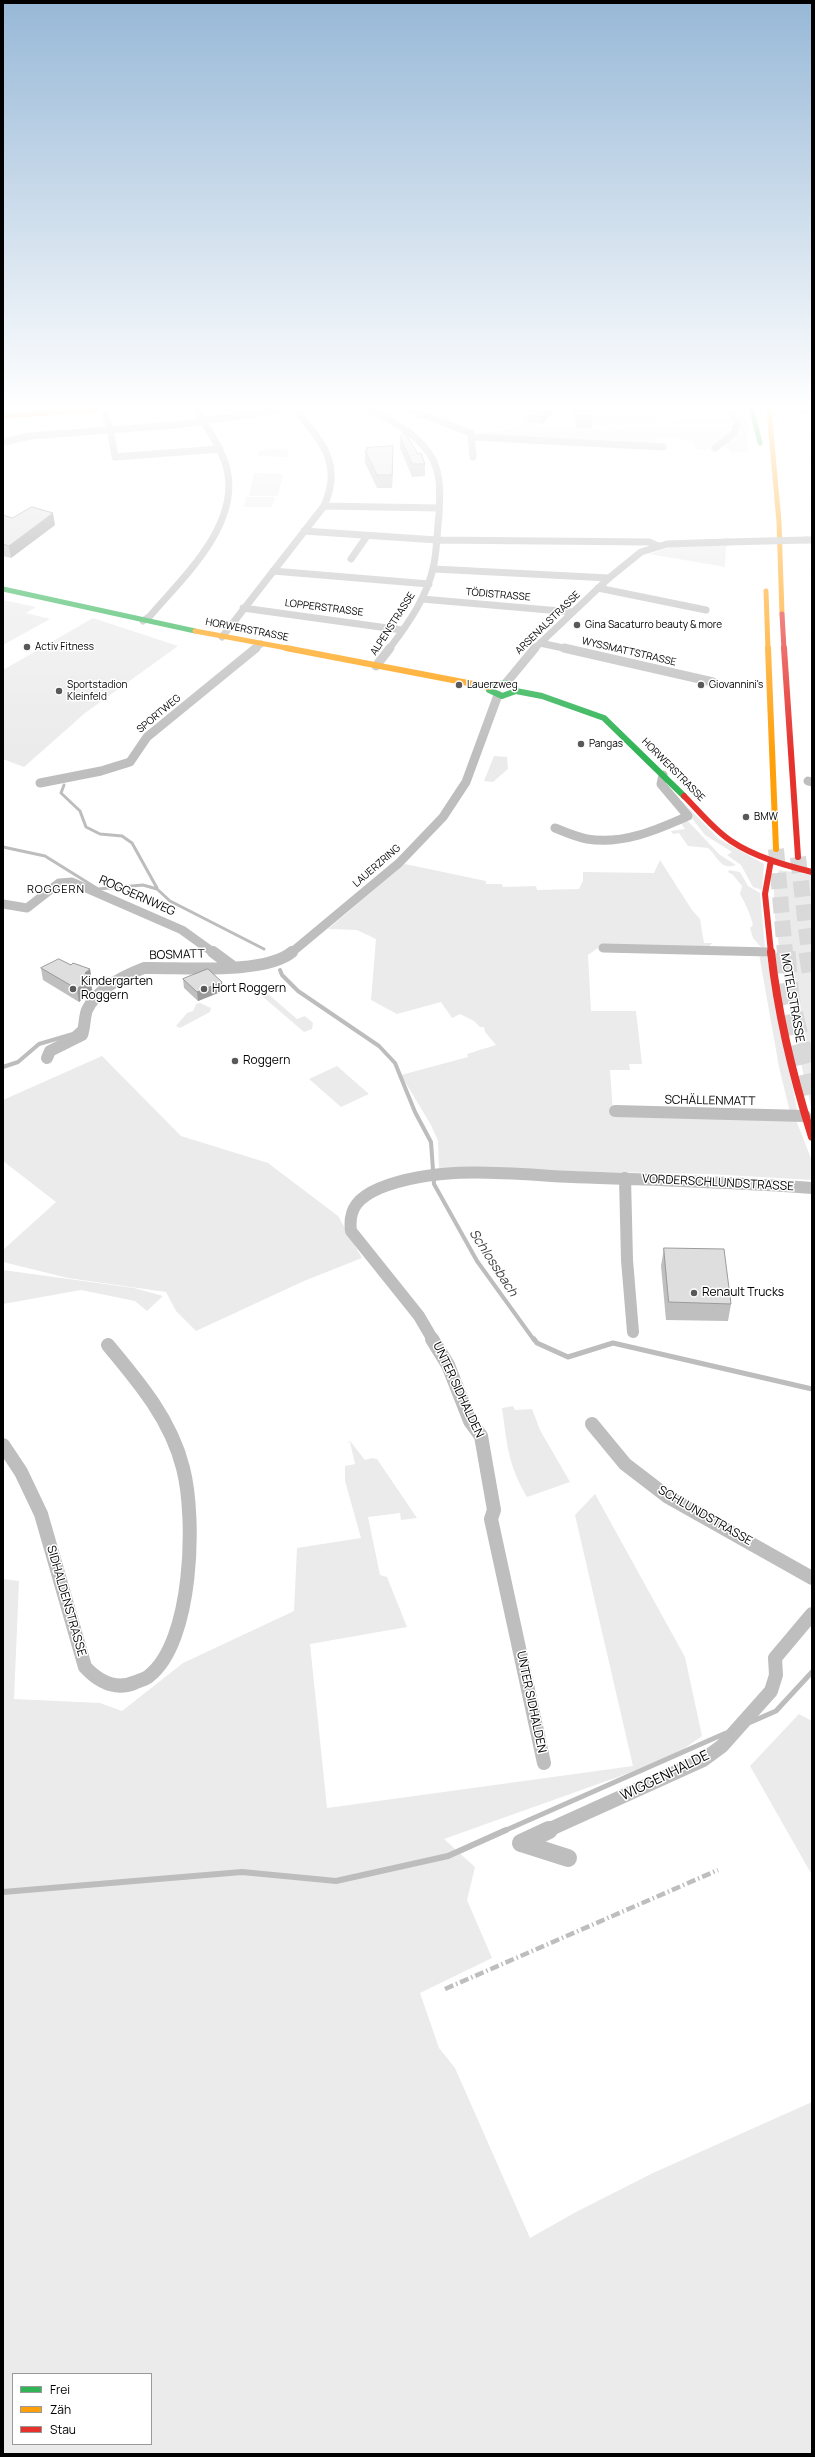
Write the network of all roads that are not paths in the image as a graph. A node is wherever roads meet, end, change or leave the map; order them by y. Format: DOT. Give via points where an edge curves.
graph roads {
  1 [pos="221,525"];
  2 [pos="309,525"];
  3 [pos="438,525"];
  4 [pos="778,525"];
  5 [pos="764,529"];
  6 [pos="304,531"];
  7 [pos="367,536"];
  8 [pos="437,540"];
  9 [pos="809,540"];
  10 [pos="658,546"];
  11 [pos="765,552"];
  12 [pos="351,559"];
  13 [pos="434,569"];
  14 [pos="273,571"];
  15 [pos="609,578"];
  16 [pos="766,582"];
  17 [pos="429,584"];
  18 [pos="3,588"];
  19 [pos="598,588"];
  20 [pos="422,599"];
  21 [pos="243,608"];
  22 [pos="706,610"];
  23 [pos="572,612"];
  24 [pos="143,621"];
  25 [pos="402,630"];
  26 [pos="222,637"];
  27 [pos="540,643"];
  28 [pos="262,644"];
  29 [pos="376,666"];
  30 [pos="713,682"];
  31 [pos="506,683"];
  32 [pos="489,687"];
  33 [pos="516,692"];
  34 [pos="498,696"];
  35 [pos="663,775"];
  36 [pos="40,783"];
  37 [pos="555,828"];
  38 [pos="776,849"];
  39 [pos="798,857"];
  40 [pos="771,860"];
  41 [pos="812,872"];
  42 [pos="3,904"];
  43 [pos="603,948"];
  44 [pos="771,952"];
  45 [pos="232,966"];
  46 [pos="47,1058"];
  47 [pos="615,1111"];
  48 [pos="805,1116"];
  49 [pos="812,1137"];
  50 [pos="439,1175"];
  51 [pos="625,1178"];
  52 [pos="812,1188"];
  53 [pos="633,1332"];
  54 [pos="108,1345"];
  55 [pos="592,1424"];
  56 [pos="3,1445"];
  57 [pos="812,1578"];
  58 [pos="812,1614"];
  59 [pos="544,1763"];
  60 [pos="568,1858"];
  1 -- 24 [label="street" via="194,562 150,616"];
  2 -- 6 [label="street"];
  3 -- 8 [label="street, ALPENSTRASSE"];
  4 -- 39 [label="main road"];
  5 -- 11 [label="main road"];
  6 -- 7 [label="street"];
  6 -- 14 [label="street"];
  7 -- 8 [label="street"];
  7 -- 12 [label="street"];
  8 -- 10 [label="street" via="649,542"];
  8 -- 13 [label="street, ALPENSTRASSE"];
  9 -- 10 [label="street, ARSENALSTRASSE, bridge" via="678,543"];
  10 -- 15 [label="street, ARSENALSTRASSE" via="641,552"];
  13 -- 15 [label="street"];
  13 -- 17 [label="street, ALPENSTRASSE"];
  14 -- 17 [label="street"];
  14 -- 21 [label="street"];
  15 -- 19 [label="street, ARSENALSTRASSE"];
  16 -- 38 [label="main road"];
  17 -- 20 [label="street, ALPENSTRASSE"];
  18 -- 24 [label="main road, HORWERSTRASSE"];
  19 -- 22 [label="street"];
  19 -- 23 [label="street, ARSENALSTRASSE"];
  20 -- 23 [label="street, TÖDISTRASSE"];
  20 -- 25 [label="street, ALPENSTRASSE"];
  21 -- 25 [label="street, LOPPERSTRASSE"];
  21 -- 26 [label="street"];
  23 -- 27 [label="street, ARSENALSTRASSE"];
  24 -- 26 [label="main road, HORWERSTRASSE"];
  25 -- 29 [label="street, ALPENSTRASSE"];
  26 -- 28 [label="main road, HORWERSTRASSE"];
  27 -- 30 [label="street, WYSSMATTSTRASSE"];
  27 -- 31 [label="street, ARSENALSTRASSE"];
  28 -- 29 [label="main road, HORWERSTRASSE"];
  28 -- 36 [label="street, SPORTWEG" via="147,737 130,762 101,771"];
  29 -- 32 [label="main road, HORWERSTRASSE"];
  31 -- 32 [label="main road"];
  31 -- 33 [label="main road" via="515,686"];
  32 -- 34 [label="main road" via="490,693"];
  33 -- 34 [label="main road"];
  33 -- 35 [label="main road, HORWERSTRASSE" via="542,696 604,718"];
  34 -- 45 [label="street, LAUERZRING" via="478,752 459,794 443,817 399,864 284,959 259,966"];
  35 -- 37 [label="street" via="661,784 688,816 650,833 606,841 586,839"];
  35 -- 40 [label="main road, HORWERSTRASSE" via="730,840 753,854"];
  40 -- 41 [label="main road, HORWERSTRASSE"];
  40 -- 44 [label="main road, MOTELSTRASSE" via="766,894"];
  42 -- 45 [label="street, ROGGERNWEG" via="27,908 59,883 72,882 182,930"];
  43 -- 44 [label="street"];
  44 -- 48 [label="main road, MOTELSTRASSE" via="775,986"];
  45 -- 46 [label="street, BOSMATT" via="144,968 134,972 91,1004 86,1012 86,1025 82,1035 50,1051"];
  47 -- 48 [label="street, SCHÄLLENMATT"];
  48 -- 49 [label="main road, MOTELSTRASSE"];
  50 -- 51 [label="street, VORDERSCHLUNDSTRASSE"];
  50 -- 59 [label="street, UNTER SIDHALDEN" via="381,1188 361,1198 349,1211 348,1224 360,1243 415,1310 440,1348 470,1421 481,1436 494,1510 491,1520"];
  51 -- 52 [label="street, VORDERSCHLUNDSTRASSE"];
  51 -- 53 [label="street, VORDERSCHLUNDSTRASSE" via="627,1260"];
  54 -- 56 [label="street, SIDHALDENSTRASSE" via="145,1388 163,1417 183,1468 191,1510 190,1558 178,1619 163,1662 148,1679 116,1685 95,1678 85,1667 41,1514 21,1472"];
  55 -- 57 [label="street, SCHLUNDSTRASSE" via="625,1464 668,1497"];
  58 -- 60 [label="street, WIGGENHALDE" via="775,1658 776,1675 771,1691 722,1746 702,1760 521,1843"];
}
